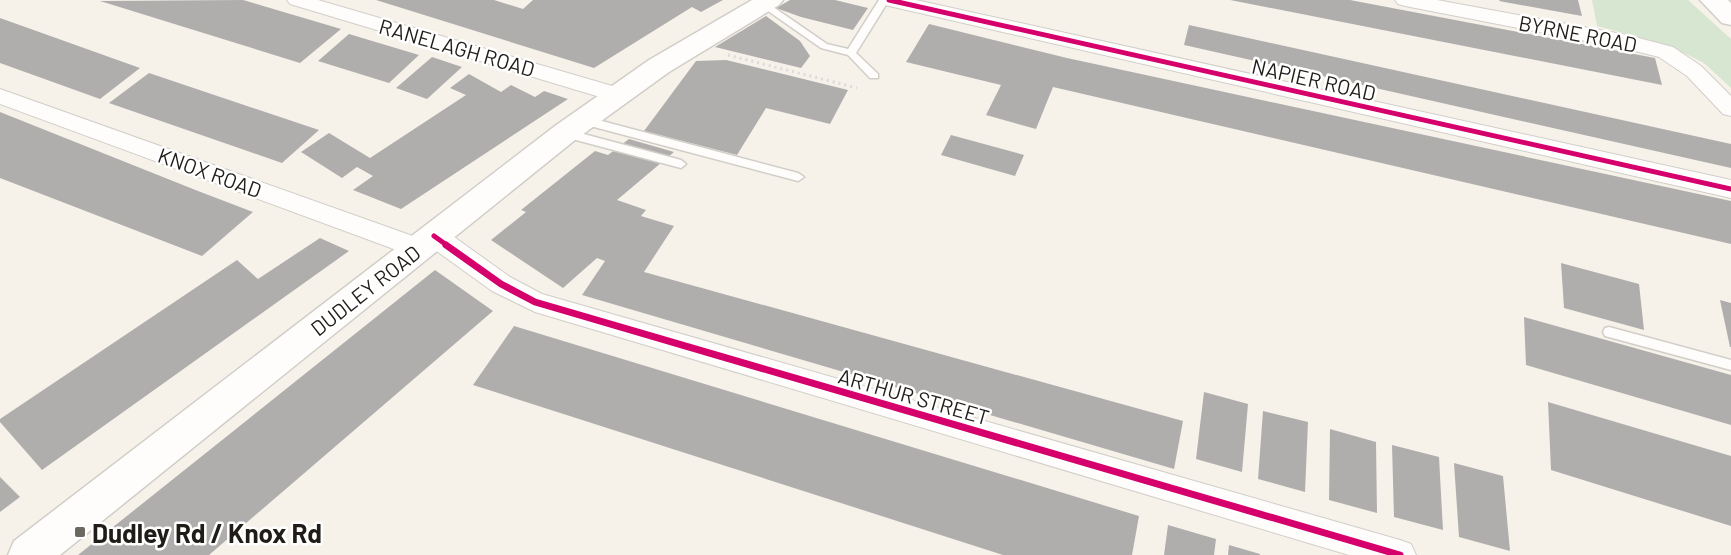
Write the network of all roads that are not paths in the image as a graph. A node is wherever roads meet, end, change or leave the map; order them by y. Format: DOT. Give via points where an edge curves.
graph roads {
  1 [pos="297,0"];
  2 [pos="884,0"];
  3 [pos="889,0"];
  4 [pos="1405,0"];
  5 [pos="1713,0"];
  6 [pos="767,2"];
  7 [pos="1731,17"];
  8 [pos="851,53"];
  9 [pos="874,76"];
  10 [pos="618,94"];
  11 [pos="0,96"];
  12 [pos="1731,109"];
  13 [pos="574,127"];
  14 [pos="681,164"];
  15 [pos="798,177"];
  16 [pos="1731,189"];
  17 [pos="427,242"];
  18 [pos="1609,332"];
  19 [pos="1731,365"];
  20 [pos="28,555"];
  21 [pos="1400,555"];
  1 -- 10 [label="street, RANELAGH ROAD"];
  2 -- 8 [label="lane"];
  3 -- 16 [label="street, NAPIER ROAD"];
  4 -- 12 [label="street, BYRNE ROAD" via="1666,52 1694,71"];
  5 -- 7 [label="main road"];
  6 -- 8 [label="lane" via="824,46"];
  6 -- 10 [label="main road, DUDLEY ROAD"];
  8 -- 9 [label="lane"];
  10 -- 13 [label="main road, DUDLEY ROAD"];
  11 -- 17 [label="street, KNOX ROAD"];
  13 -- 14 [label="lane"];
  13 -- 15 [label="lane"];
  13 -- 17 [label="main road, DUDLEY ROAD"];
  17 -- 20 [label="main road, DUDLEY ROAD"];
  17 -- 21 [label="street, ARTHUR STREET" via="535,302"];
  18 -- 19 [label="lane"];
}
